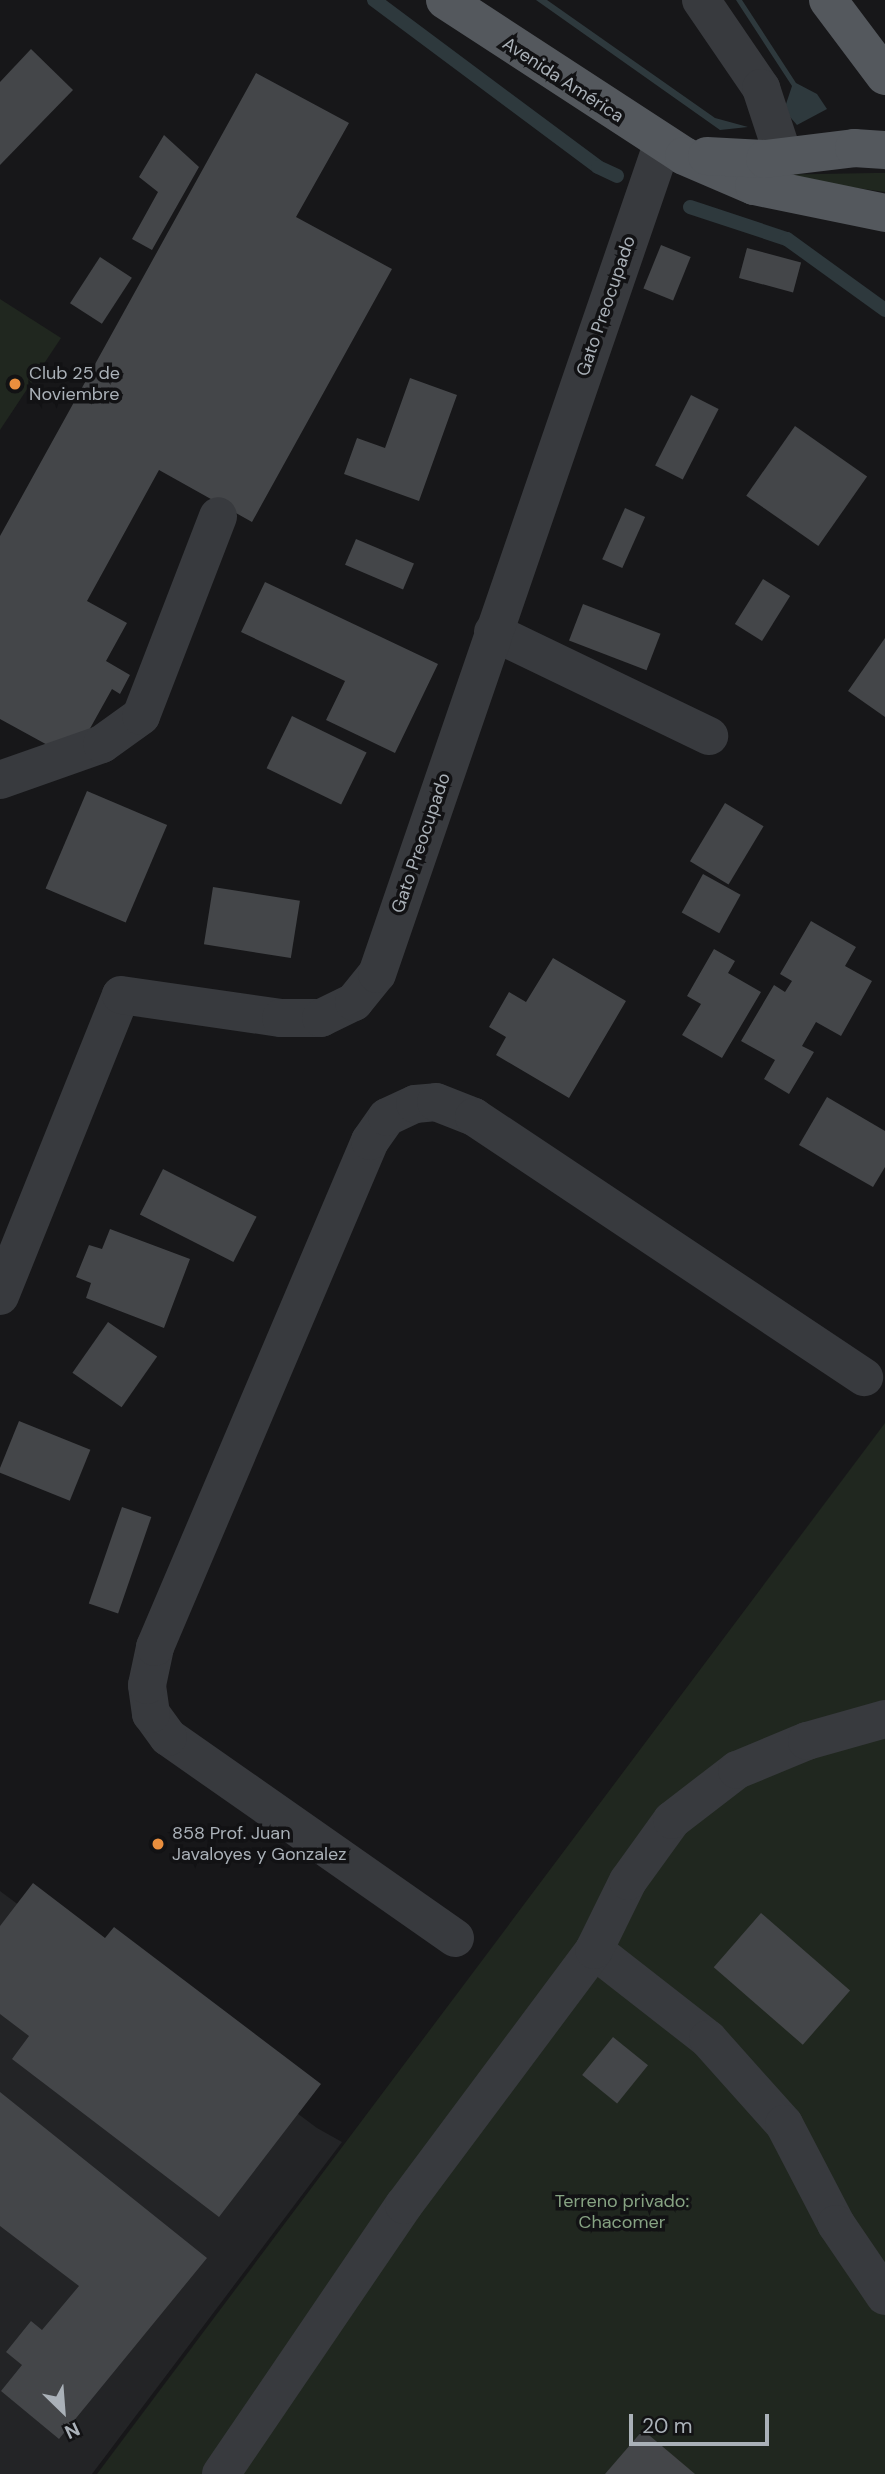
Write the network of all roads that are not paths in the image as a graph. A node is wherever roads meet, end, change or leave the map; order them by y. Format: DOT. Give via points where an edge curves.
graph roads {
  1 [pos="445,0"];
  2 [pos="701,0"];
  3 [pos="828,0"];
  4 [pos="885,76"];
  5 [pos="885,150"];
  6 [pos="673,151"];
  7 [pos="784,158"];
  8 [pos="885,213"];
  9 [pos="218,516"];
  10 [pos="493,632"];
  11 [pos="709,736"];
  12 [pos="0,780"];
  13 [pos="0,1296"];
  14 [pos="864,1377"];
  15 [pos="885,1719"];
  16 [pos="455,1938"];
  17 [pos="594,1951"];
  18 [pos="885,2296"];
  19 [pos="225,2472"];
  1 -- 6 [label="main road, Avenida América"];
  2 -- 7 [label="street" via="761,88"];
  3 -- 4 [label="main road"];
  5 -- 7 [label="main road" via="854,148"];
  6 -- 7 [label="main road"];
  6 -- 8 [label="main road, Avenida América" via="754,186"];
  6 -- 10 [label="street, Gato Preocupado"];
  9 -- 12 [label="street" via="141,716 102,744"];
  10 -- 11 [label="street"];
  10 -- 13 [label="street, Gato Preocupado" via="377,974 354,1002 321,1018 281,1018 121,995"];
  14 -- 16 [label="street" via="474,1117 436,1102 415,1104 387,1117 370,1141 166,1622 148,1685 151,1714 168,1737"];
  15 -- 17 [label="street" via="807,1741 737,1770 672,1820 628,1881"];
  17 -- 18 [label="street" via="708,2039 784,2124 836,2224"];
  17 -- 19 [label="street" via="404,2205"];
}
